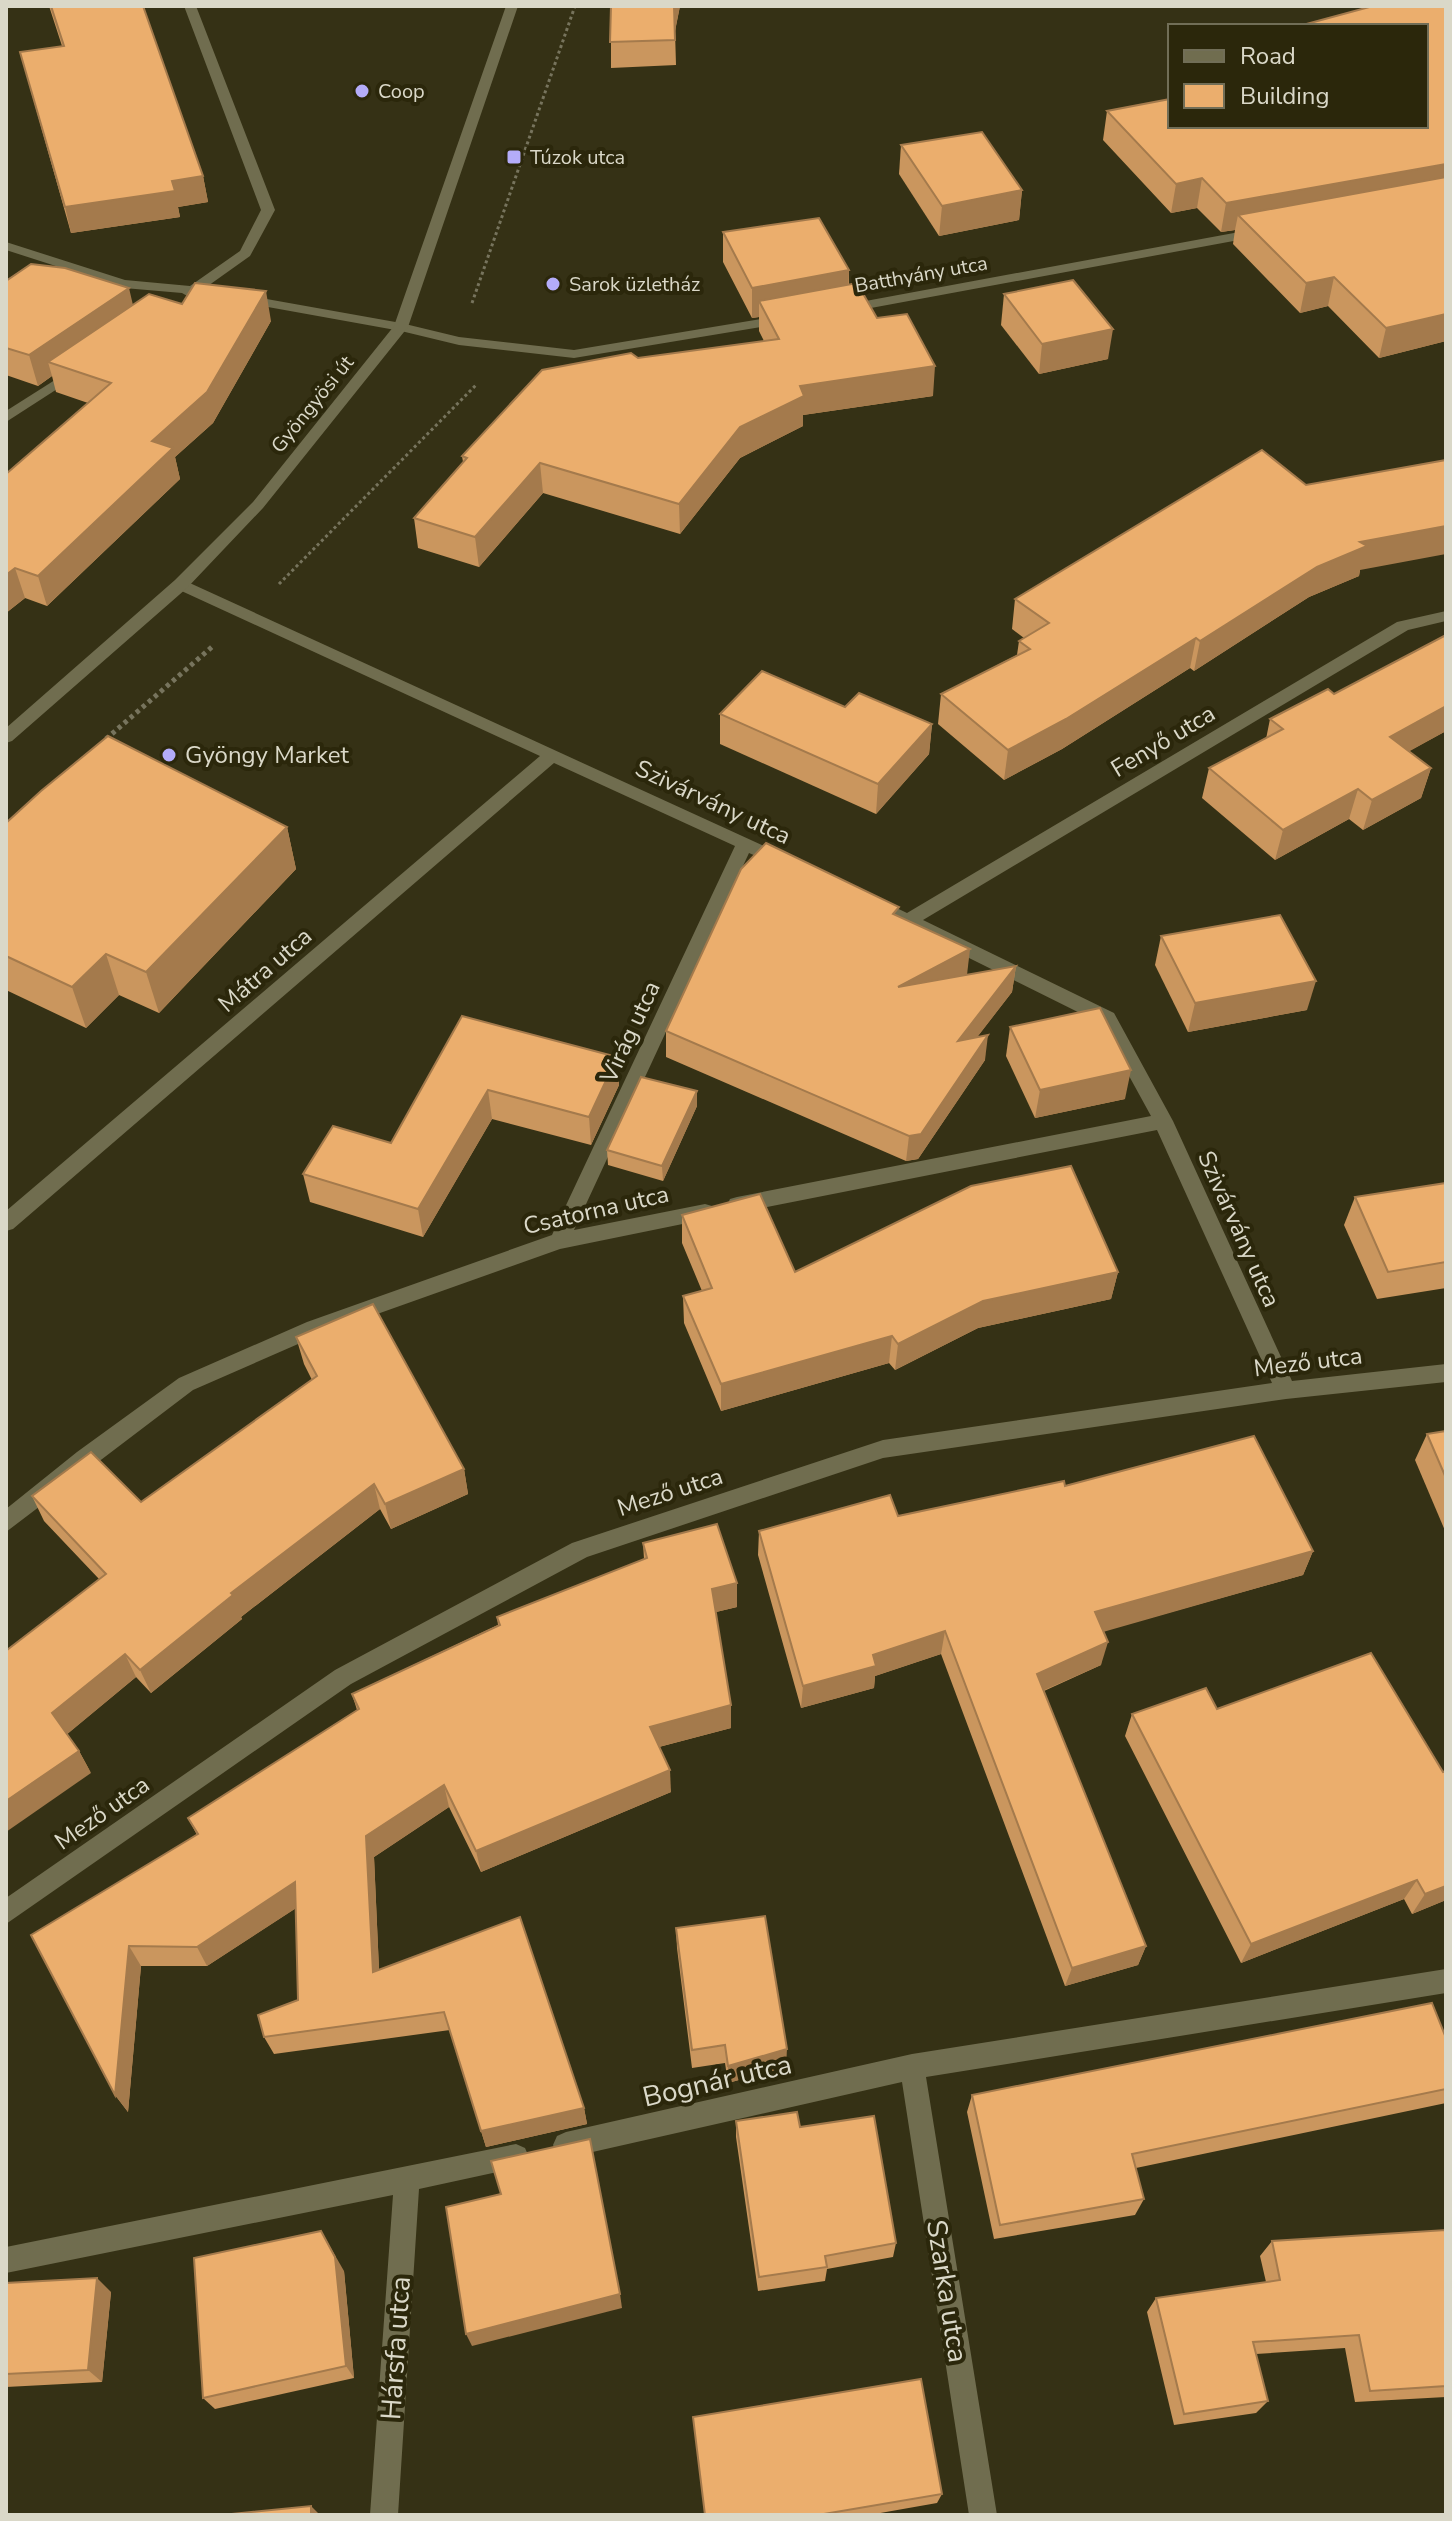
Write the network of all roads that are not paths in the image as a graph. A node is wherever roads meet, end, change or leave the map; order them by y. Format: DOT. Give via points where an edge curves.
graph roads {
  1 [pos="190,6"];
  2 [pos="512,6"];
  3 [pos="1274,230"];
  4 [pos="6,246"];
  5 [pos="194,290"];
  6 [pos="169,307"];
  7 [pos="821,313"];
  8 [pos="806,316"];
  9 [pos="401,327"];
  10 [pos="94,359"];
  11 [pos="6,418"];
  12 [pos="181,584"];
  13 [pos="1446,616"];
  14 [pos="6,737"];
  15 [pos="554,754"];
  16 [pos="745,843"];
  17 [pos="800,869"];
  18 [pos="854,895"];
  19 [pos="909,920"];
  20 [pos="1163,1121"];
  21 [pos="6,1223"];
  22 [pos="559,1241"];
  23 [pos="1446,1373"];
  24 [pos="1286,1390"];
  25 [pos="6,1522"];
  26 [pos="6,1912"];
  27 [pos="1446,1981"];
  28 [pos="912,2067"];
  29 [pos="407,2181"];
  30 [pos="6,2260"];
  31 [pos="384,2515"];
  32 [pos="983,2515"];
  1 -- 5 [label="street" via="268,210 245,253"];
  2 -- 9 [label="street, Gyöngyösi út"];
  3 -- 7 [label="street, Batthyány utca"];
  4 -- 5 [label="street" via="124,284"];
  5 -- 6 [label="street"];
  5 -- 9 [label="street"];
  8 -- 9 [label="street" via="574,354 459,341"];
  9 -- 12 [label="street, Gyöngyösi út" via="258,505"];
  10 -- 11 [label="street"];
  12 -- 14 [label="street, Gyöngyösi út"];
  12 -- 15 [label="street, Szivárvány utca"];
  13 -- 19 [label="street, Fenyő utca" via="1403,626"];
  15 -- 16 [label="street, Szivárvány utca"];
  15 -- 21 [label="street, Mátra utca"];
  16 -- 17 [label="street, Szivárvány utca"];
  16 -- 22 [label="street, Virág utca"];
  18 -- 19 [label="street, Szivárvány utca"];
  19 -- 20 [label="street, Szivárvány utca" via="1107,1018"];
  20 -- 22 [label="street, Csatorna utca"];
  20 -- 24 [label="street, Szivárvány utca"];
  22 -- 25 [label="street, Csatorna utca" via="314,1328 186,1384"];
  23 -- 24 [label="street, Mező utca"];
  24 -- 26 [label="street, Mező utca" via="883,1449 580,1550 343,1677"];
  27 -- 28 [label="street, Bognár utca"];
  28 -- 29 [label="street, Bognár utca"];
  28 -- 32 [label="street, Szarka utca"];
  29 -- 30 [label="street, Bognár utca"];
  29 -- 31 [label="street, Hársfa utca"];
}
